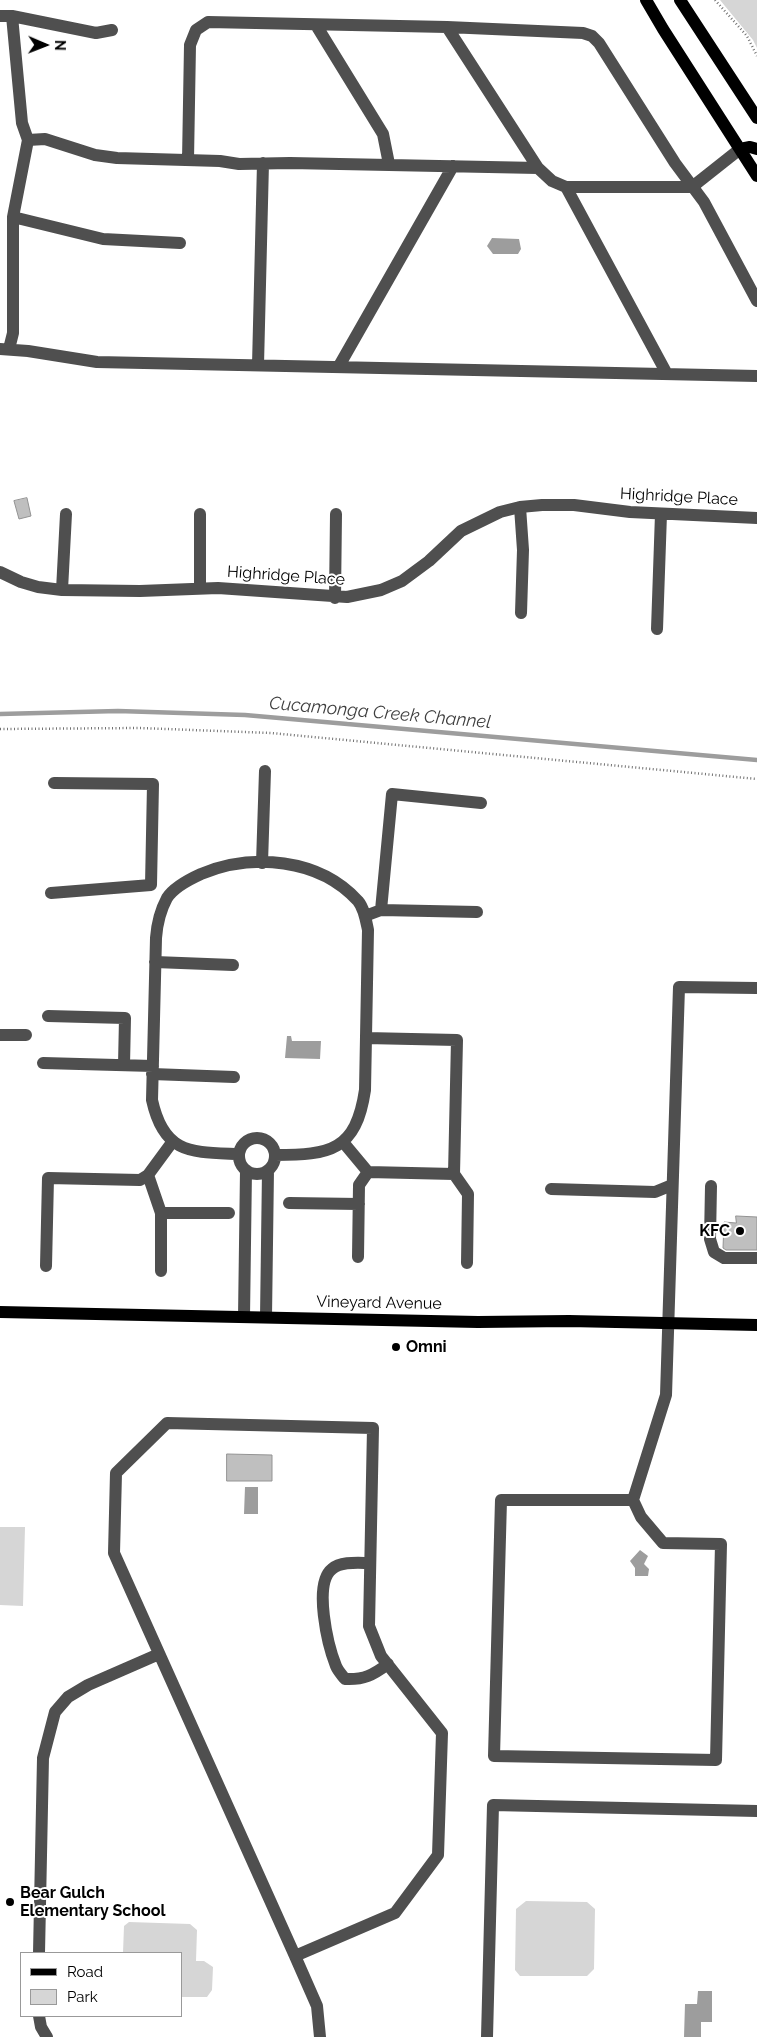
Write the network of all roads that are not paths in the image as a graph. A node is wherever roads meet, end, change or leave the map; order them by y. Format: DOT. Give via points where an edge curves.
graph roads {
  1 [pos="646,0"];
  2 [pos="680,0"];
  3 [pos="6,16"];
  4 [pos="316,25"];
  5 [pos="447,27"];
  6 [pos="112,30"];
  7 [pos="757,118"];
  8 [pos="28,140"];
  9 [pos="740,149"];
  10 [pos="757,149"];
  11 [pos="188,160"];
  12 [pos="263,163"];
  13 [pos="389,164"];
  14 [pos="453,166"];
  15 [pos="538,168"];
  16 [pos="757,176"];
  17 [pos="566,187"];
  18 [pos="692,188"];
  19 [pos="13,217"];
  20 [pos="180,243"];
  21 [pos="757,301"];
  22 [pos="4,349"];
  23 [pos="258,365"];
  24 [pos="339,366"];
  25 [pos="667,374"];
  26 [pos="757,376"];
  27 [pos="520,507"];
  28 [pos="66,514"];
  29 [pos="200,514"];
  30 [pos="336,514"];
  31 [pos="661,514"];
  32 [pos="757,518"];
  33 [pos="0,572"];
  34 [pos="200,588"];
  35 [pos="62,590"];
  36 [pos="335,598"];
  37 [pos="521,613"];
  38 [pos="657,630"];
  39 [pos="265,771"];
  40 [pos="54,783"];
  41 [pos="481,803"];
  42 [pos="262,863"];
  43 [pos="151,885"];
  44 [pos="51,893"];
  45 [pos="168,897"];
  46 [pos="381,910"];
  47 [pos="477,912"];
  48 [pos="365,916"];
  49 [pos="155,962"];
  50 [pos="233,965"];
  51 [pos="757,988"];
  52 [pos="48,1016"];
  53 [pos="0,1035"];
  54 [pos="26,1035"];
  55 [pos="366,1038"];
  56 [pos="43,1064"];
  57 [pos="124,1065"];
  58 [pos="153,1070"];
  59 [pos="234,1077"];
  60 [pos="173,1141"];
  61 [pos="343,1142"];
  62 [pos="239,1154"];
  63 [pos="275,1155"];
  64 [pos="246,1170"];
  65 [pos="268,1170"];
  66 [pos="368,1172"];
  67 [pos="454,1174"];
  68 [pos="148,1175"];
  69 [pos="672,1185"];
  70 [pos="711,1186"];
  71 [pos="551,1189"];
  72 [pos="289,1203"];
  73 [pos="359,1204"];
  74 [pos="161,1213"];
  75 [pos="228,1213"];
  76 [pos="358,1258"];
  77 [pos="757,1258"];
  78 [pos="467,1263"];
  79 [pos="46,1266"];
  80 [pos="161,1271"];
  81 [pos="0,1312"];
  82 [pos="244,1317"];
  83 [pos="266,1317"];
  84 [pos="668,1323"];
  85 [pos="757,1325"];
  86 [pos="633,1500"];
  87 [pos="370,1563"];
  88 [pos="159,1654"];
  89 [pos="388,1664"];
  90 [pos="757,1810"];
  91 [pos="39,1952"];
  92 [pos="295,1956"];
  93 [pos="39,2017"];
  94 [pos="47,2037"];
  95 [pos="320,2037"];
  96 [pos="487,2037"];
  1 -- 9 [label="main road"];
  2 -- 7 [label="main road"];
  3 -- 6 [label="street" via="96,33"];
  3 -- 8 [label="street" via="22,123"];
  4 -- 5 [label="street"];
  4 -- 11 [label="street" via="208,22 196,30 190,45"];
  4 -- 13 [label="street" via="383,134"];
  5 -- 15 [label="street"];
  5 -- 18 [label="street" via="571,31 592,36"];
  8 -- 11 [label="street" via="45,139 117,158"];
  8 -- 19 [label="street"];
  9 -- 10 [label="main road" via="750,146"];
  9 -- 16 [label="main road"];
  9 -- 18 [label="street"];
  11 -- 12 [label="street"];
  12 -- 13 [label="street"];
  12 -- 23 [label="street"];
  13 -- 14 [label="street"];
  14 -- 15 [label="street"];
  14 -- 24 [label="street"];
  15 -- 17 [label="street" via="552,181"];
  17 -- 18 [label="street"];
  17 -- 25 [label="street"];
  18 -- 21 [label="street" via="704,202"];
  19 -- 20 [label="street" via="103,239"];
  19 -- 22 [label="street" via="13,333"];
  22 -- 23 [label="street" via="97,362"];
  23 -- 24 [label="street"];
  24 -- 25 [label="street"];
  25 -- 26 [label="street"];
  27 -- 31 [label="street, Highridge Place" via="574,505"];
  27 -- 36 [label="street, Highridge Place" via="500,512 461,531 402,581 358,596"];
  27 -- 37 [label="street" via="523,550"];
  28 -- 35 [label="street"];
  29 -- 34 [label="street"];
  30 -- 36 [label="street"];
  31 -- 32 [label="street, Highridge Place"];
  31 -- 38 [label="street"];
  33 -- 35 [label="street, Highridge Place" via="30,585"];
  34 -- 35 [label="street, Highridge Place"];
  34 -- 36 [label="street, Highridge Place"];
  39 -- 42 [label="street"];
  40 -- 43 [label="street" via="153,784"];
  41 -- 46 [label="street" via="392,794"];
  42 -- 45 [label="street" via="216,868 189,880"];
  42 -- 48 [label="street" via="285,863 309,869 340,885 359,902"];
  43 -- 44 [label="street"];
  43 -- 45 [label="street"];
  45 -- 49 [label="street" via="158,920"];
  46 -- 47 [label="street"];
  46 -- 48 [label="street"];
  48 -- 55 [label="street" via="368,930"];
  49 -- 50 [label="street"];
  49 -- 58 [label="street"];
  51 -- 69 [label="street" via="679,987"];
  52 -- 57 [label="street" via="125,1018"];
  53 -- 54 [label="street"];
  55 -- 61 [label="street" via="362,1112 353,1132"];
  55 -- 67 [label="street" via="457,1040"];
  56 -- 57 [label="street"];
  57 -- 58 [label="street"];
  58 -- 59 [label="street"];
  58 -- 60 [label="street" via="152,1100 156,1116 163,1132"];
  60 -- 62 [label="street" via="182,1148 199,1152"];
  60 -- 68 [label="street"];
  61 -- 63 [label="street" via="327,1151 309,1155"];
  61 -- 66 [label="street"];
  62 -- 63 [label="street" via="248,1140 258,1138 268,1141"];
  62 -- 64 [label="street"];
  63 -- 65 [label="street"];
  64 -- 65 [label="street" via="259,1174"];
  64 -- 82 [label="street"];
  65 -- 83 [label="street"];
  66 -- 67 [label="street"];
  66 -- 73 [label="street" via="359,1185"];
  67 -- 78 [label="street" via="468,1194"];
  68 -- 74 [label="street"];
  68 -- 79 [label="street" via="140,1180 48,1178"];
  69 -- 71 [label="street" via="655,1192"];
  69 -- 84 [label="street"];
  70 -- 77 [label="street" via="710,1239 714,1252 724,1258"];
  72 -- 73 [label="street"];
  73 -- 76 [label="street"];
  74 -- 75 [label="street"];
  74 -- 80 [label="street"];
  81 -- 82 [label="main road, Vineyard Avenue"];
  82 -- 83 [label="main road, Vineyard Avenue"];
  83 -- 84 [label="main road, Vineyard Avenue"];
  84 -- 85 [label="main road, Vineyard Avenue"];
  84 -- 86 [label="street" via="666,1395"];
  86 -- 86 [label="street" via="642,1517 663,1542 721,1544 716,1760 494,1756 501,1500"];
  87 -- 88 [label="street" via="373,1428 167,1423 116,1473 114,1553"];
  87 -- 89 [label="street" via="369,1626"];
  87 -- 89 [label="street" via="332,1568 325,1578 323,1616 336,1668 345,1679 360,1680"];
  88 -- 91 [label="street" via="88,1685 68,1697 55,1712 43,1758"];
  88 -- 92 [label="street"];
  89 -- 92 [label="street" via="442,1733 438,1855 395,1912"];
  90 -- 96 [label="street" via="493,1804"];
  92 -- 95 [label="street" via="317,2006"];
  93 -- 94 [label="street"];
}
